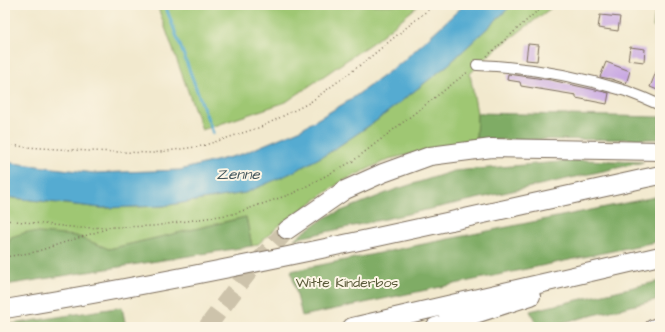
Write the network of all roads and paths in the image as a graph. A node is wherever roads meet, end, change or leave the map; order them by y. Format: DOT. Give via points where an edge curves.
graph roads {
  1 [pos="434,5"];
  2 [pos="547,5"];
  3 [pos="477,65"];
  4 [pos="660,105"];
  5 [pos="5,144"];
  6 [pos="660,151"];
  7 [pos="660,175"];
  8 [pos="5,220"];
  9 [pos="111,227"];
  10 [pos="287,230"];
  11 [pos="660,256"];
  12 [pos="5,257"];
  13 [pos="614,266"];
  14 [pos="5,309"];
  15 [pos="660,324"];
  16 [pos="352,327"];
  17 [pos="435,327"];
  18 [pos="652,327"];
  1 -- 5 [label="path" via="309,103 261,127 202,146 153,152"];
  2 -- 3 [label="path"];
  3 -- 4 [label="street" via="505,66 590,81"];
  3 -- 9 [label="path" via="353,161 294,193 233,214 154,226"];
  6 -- 10 [label="highway" via="492,148 430,156 345,190"];
  7 -- 14 [label="highway" via="304,253 118,290"];
  8 -- 9 [label="path" via="81,228"];
  9 -- 12 [label="path" via="36,252"];
  11 -- 13 [label="highway"];
  13 -- 16 [label="highway"];
  13 -- 17 [label="highway"];
  15 -- 18 [label="main road"];
}
